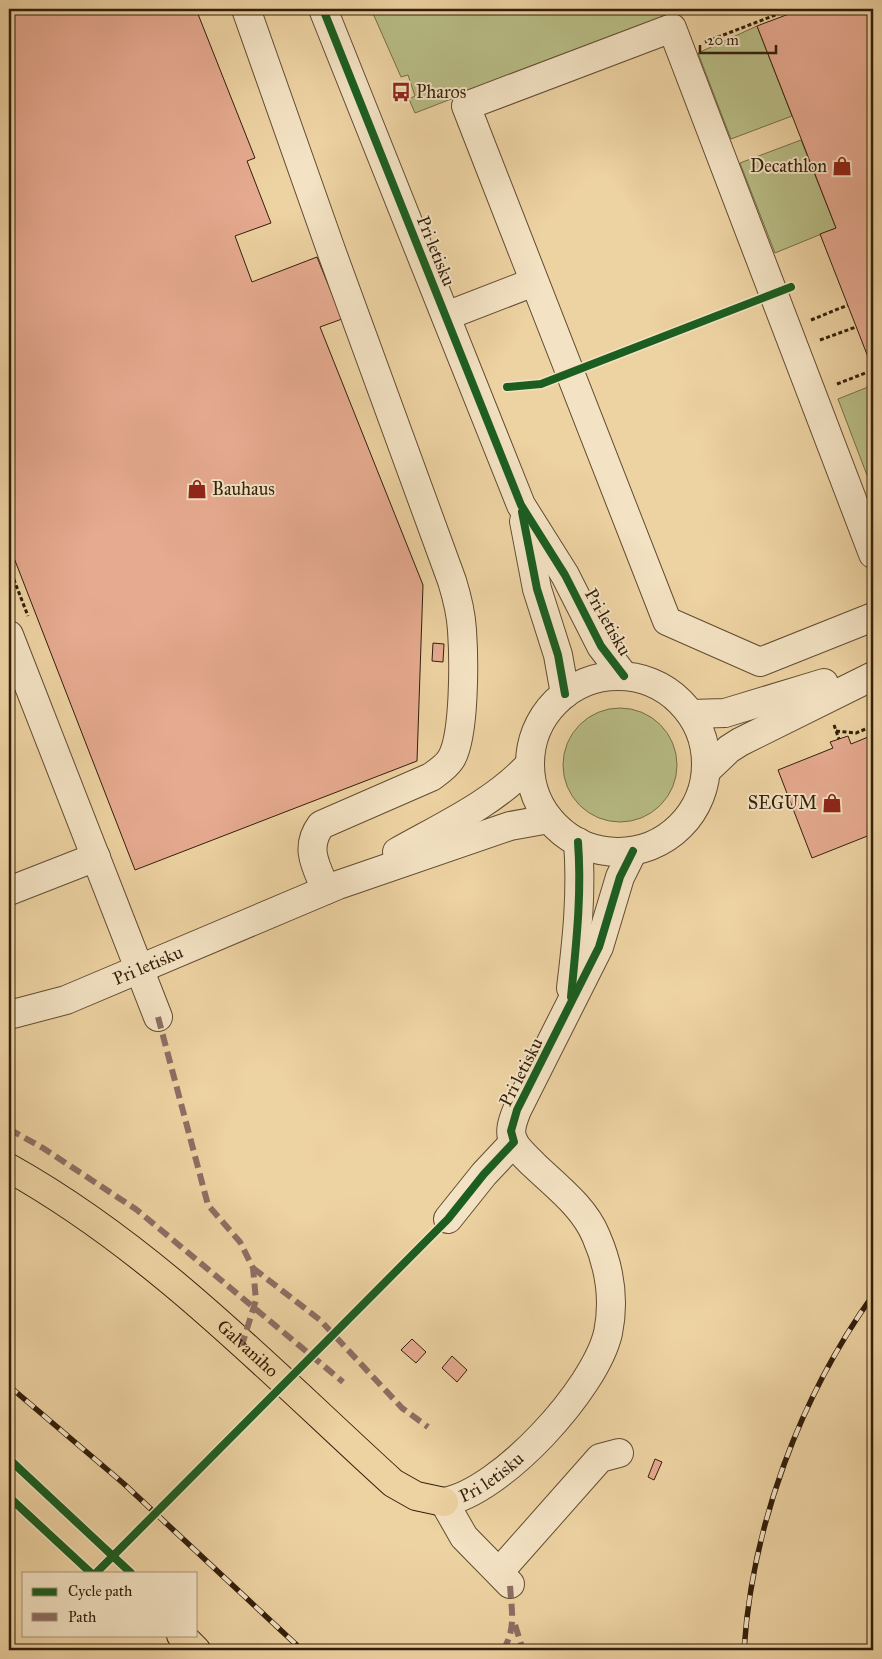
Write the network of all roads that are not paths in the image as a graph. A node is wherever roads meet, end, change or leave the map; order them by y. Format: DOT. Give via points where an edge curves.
graph roads {
  1 [pos="246,9"];
  2 [pos="323,9"];
  3 [pos="534,282"];
  4 [pos="446,316"];
  5 [pos="521,505"];
  6 [pos="872,546"];
  7 [pos="873,617"];
  8 [pos="9,635"];
  9 [pos="873,668"];
  10 [pos="624,676"];
  11 [pos="873,676"];
  12 [pos="565,694"];
  13 [pos="691,714"];
  14 [pos="530,764"];
  15 [pos="706,771"];
  16 [pos="549,819"];
  17 [pos="578,842"];
  18 [pos="633,851"];
  19 [pos="96,857"];
  20 [pos="332,888"];
  21 [pos="9,892"];
  22 [pos="139,969"];
  23 [pos="569,1007"];
  24 [pos="9,1015"];
  25 [pos="158,1018"];
  26 [pos="514,1142"];
  27 [pos="9,1168"];
  28 [pos="448,1219"];
  29 [pos="619,1453"];
  30 [pos="9,1474"];
  31 [pos="444,1502"];
  32 [pos="114,1572"];
  33 [pos="182,1636"];
  34 [pos="196,1650"];
  1 -- 20 [label="street" via="452,581 462,629 459,734 451,760 431,777 321,825 312,846"];
  2 -- 4 [label="street, Pri letisku"];
  3 -- 4 [label="street"];
  3 -- 6 [label="street" via="466,106 672,28"];
  3 -- 7 [label="street" via="667,621 760,662"];
  4 -- 5 [label="street, Pri letisku"];
  5 -- 10 [label="street, Pri letisku" via="565,575 605,652"];
  5 -- 12 [label="street, Pri letisku" via="537,588 558,655"];
  8 -- 19 [label="street"];
  9 -- 13 [label="street" via="725,714"];
  10 -- 12 [label="street" via="593,680"];
  10 -- 13 [label="street" via="654,684"];
  11 -- 15 [label="street" via="740,742"];
  12 -- 14 [label="street" via="540,724"];
  13 -- 15 [label="street" via="704,741"];
  14 -- 16 [label="street" via="535,793"];
  14 -- 20 [label="street, Pri letisku" via="489,800"];
  15 -- 18 [label="street" via="700,799 684,823 661,841"];
  16 -- 17 [label="street"];
  16 -- 20 [label="street, Pri letisku" via="510,826"];
  17 -- 18 [label="street" via="605,851"];
  17 -- 23 [label="street, Pri letisku" via="580,911"];
  18 -- 23 [label="street, Pri letisku" via="618,884 599,947"];
  19 -- 21 [label="street"];
  19 -- 22 [label="street"];
  20 -- 22 [label="street, Pri letisku"];
  22 -- 24 [label="street, Pri letisku" via="66,1000"];
  22 -- 25 [label="street"];
  23 -- 26 [label="street, Pri letisku" via="517,1110 511,1131"];
  26 -- 28 [label="street"];
  26 -- 31 [label="street, Pri letisku" via="563,1191 596,1235 611,1286 607,1334 586,1382 532,1444 503,1471 472,1493"];
  27 -- 31 [label="main road, Galvaniho" via="164,1273 393,1484 416,1496"];
  29 -- 31 [label="street" via="600,1458 505,1578 464,1537"];
  30 -- 32 [label="main road"];
  33 -- 34 [label="main road"];
}
